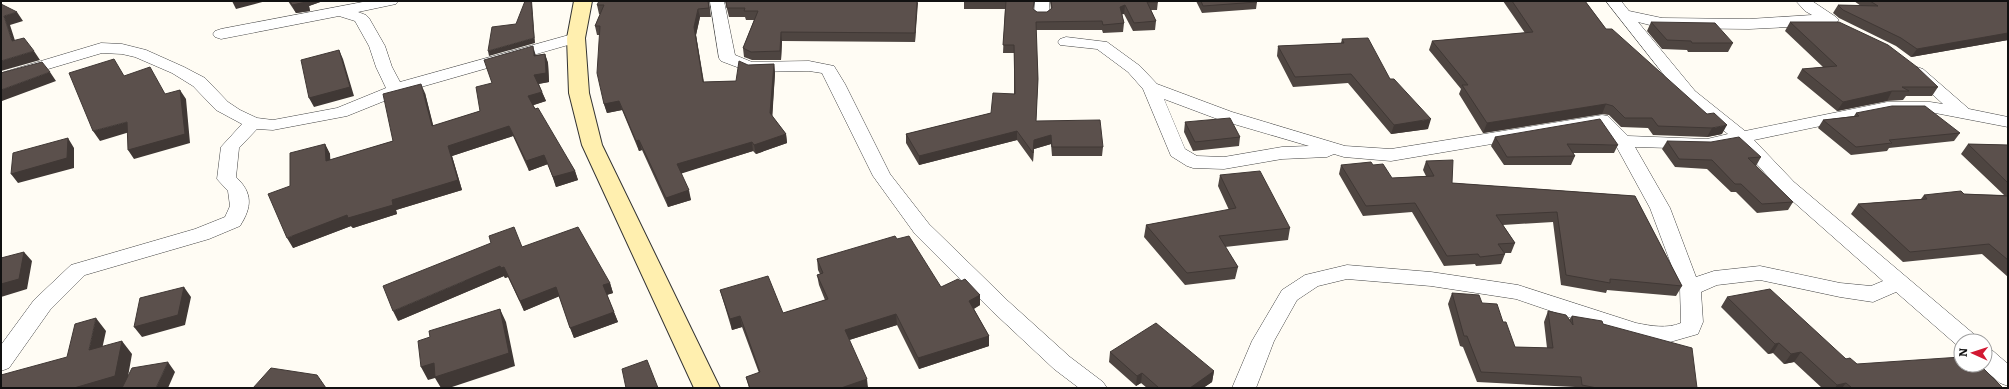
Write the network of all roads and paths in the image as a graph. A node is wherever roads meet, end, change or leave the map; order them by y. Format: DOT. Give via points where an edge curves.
graph roads {
  1 [pos="390,1"];
  2 [pos="583,1"];
  3 [pos="717,1"];
  4 [pos="1613,1"];
  5 [pos="1803,1"];
  6 [pos="341,11"];
  7 [pos="1624,14"];
  8 [pos="1829,19"];
  9 [pos="1844,28"];
  10 [pos="221,34"];
  11 [pos="576,38"];
  12 [pos="1066,42"];
  13 [pos="1906,64"];
  14 [pos="1,78"];
  15 [pos="1150,88"];
  16 [pos="396,90"];
  17 [pos="1964,114"];
  18 [pos="253,123"];
  19 [pos="2005,125"];
  20 [pos="1742,137"];
  21 [pos="1623,141"];
  22 [pos="1344,151"];
  23 [pos="1899,282"];
  24 [pos="1690,288"];
  25 [pos="1958,333"];
  26 [pos="1,362"];
  27 [pos="1993,364"];
  28 [pos="2008,377"];
  29 [pos="707,388"];
  30 [pos="1095,388"];
  31 [pos="1244,388"];
  1 -- 6 [label="street"];
  2 -- 11 [label="street"];
  3 -- 30 [label="street" via="727,58 750,67 808,66 828,69 882,176 922,229 1062,363"];
  4 -- 7 [label="street"];
  5 -- 8 [label="street"];
  6 -- 10 [label="street"];
  6 -- 16 [label="street" via="360,18 377,46"];
  7 -- 8 [label="street" via="1662,23 1750,24"];
  7 -- 20 [label="street" via="1689,95"];
  8 -- 9 [label="street"];
  11 -- 16 [label="street" via="484,62"];
  11 -- 29 [label="street" via="579,93 592,145"];
  12 -- 15 [label="street" via="1101,45 1134,69"];
  13 -- 17 [label="street"];
  14 -- 18 [label="street" via="101,48 122,49 140,53 178,70 199,82 222,106"];
  15 -- 22 [label="street" via="1226,116"];
  15 -- 22 [label="street" via="1177,152 1193,162 1224,164 1282,153"];
  16 -- 18 [label="street" via="341,112 273,125"];
  17 -- 19 [label="street"];
  17 -- 20 [label="street" via="1930,108 1887,107"];
  18 -- 26 [label="street" via="230,147 226,179 237,189 240,206 233,221 202,234 78,270 42,304"];
  20 -- 21 [label="street" via="1707,144"];
  20 -- 23 [label="street" via="1787,186"];
  21 -- 22 [label="street" via="1602,120 1391,155"];
  21 -- 24 [label="street" via="1660,208"];
  23 -- 24 [label="street" via="1874,294 1840,290 1760,273 1714,278"];
  23 -- 25 [label="street"];
  24 -- 31 [label="street" via="1690,328 1669,335 1635,331 1518,292 1431,279 1347,272 1319,278 1289,296 1263,341"];
  27 -- 28 [label="street"];
}
